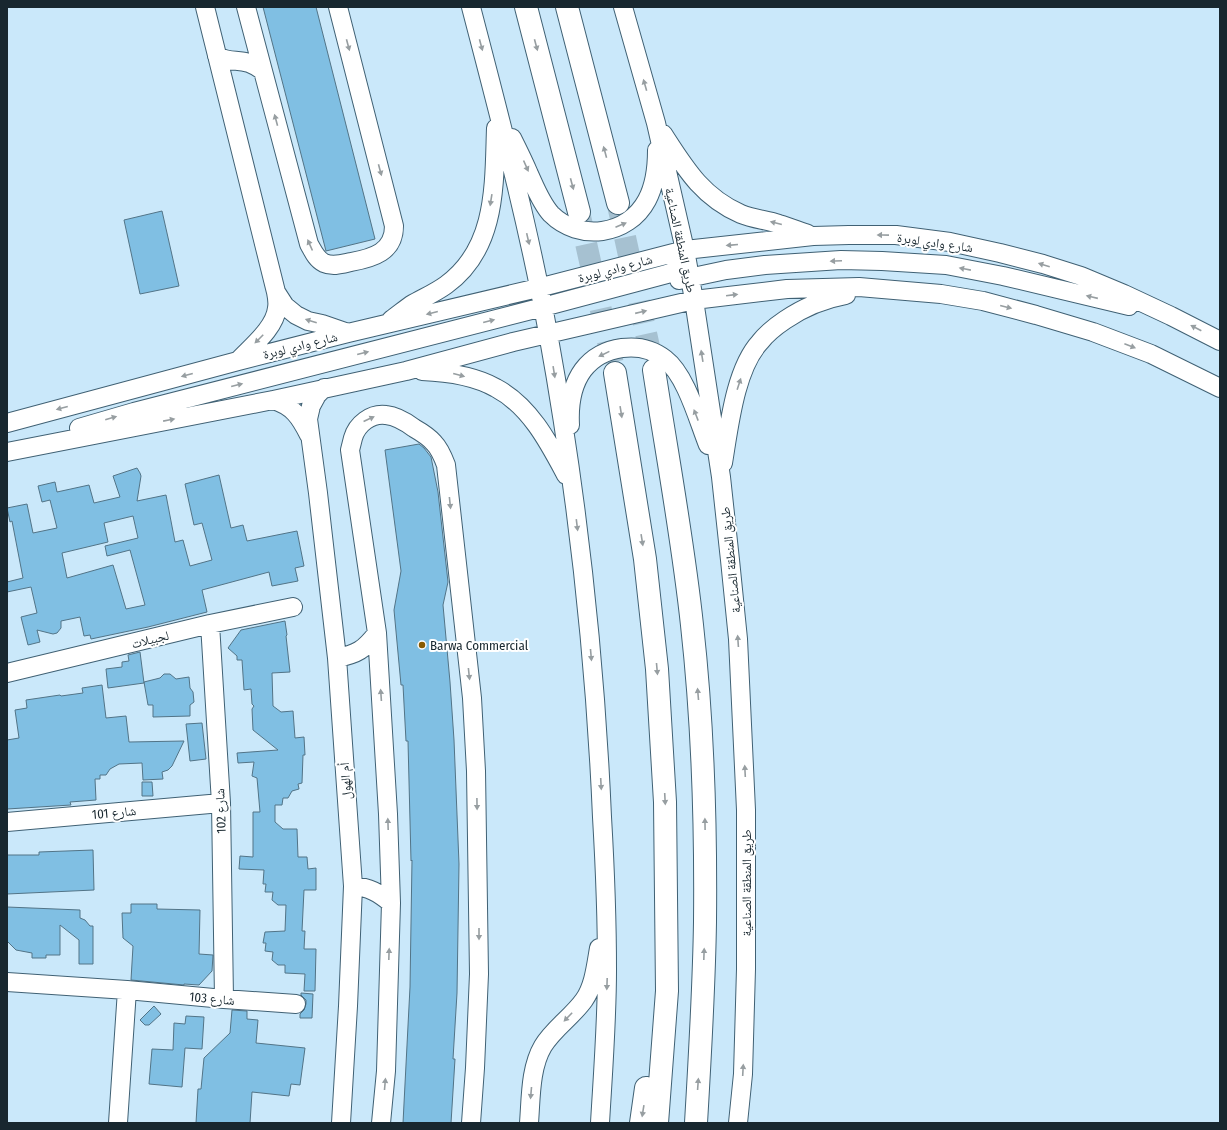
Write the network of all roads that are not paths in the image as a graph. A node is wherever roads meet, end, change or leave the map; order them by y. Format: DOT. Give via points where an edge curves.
graph roads {
  1 [pos="205,7"];
  2 [pos="246,7"];
  3 [pos="338,7"];
  4 [pos="471,7"];
  5 [pos="526,7"];
  6 [pos="567,7"];
  7 [pos="623,7"];
  8 [pos="217,56"];
  9 [pos="263,71"];
  10 [pos="497,105"];
  11 [pos="656,123"];
  12 [pos="618,203"];
  13 [pos="579,212"];
  14 [pos="813,236"];
  15 [pos="685,250"];
  16 [pos="690,277"];
  17 [pos="538,288"];
  18 [pos="899,290"];
  19 [pos="276,292"];
  20 [pos="694,300"];
  21 [pos="543,307"];
  22 [pos="1171,316"];
  23 [pos="383,325"];
  24 [pos="348,333"];
  25 [pos="548,334"];
  26 [pos="1220,341"];
  27 [pos="238,361"];
  28 [pos="654,370"];
  29 [pos="406,371"];
  30 [pos="615,373"];
  31 [pos="324,388"];
  32 [pos="1220,388"];
  33 [pos="273,400"];
  34 [pos="7,423"];
  35 [pos="310,440"];
  36 [pos="7,451"];
  37 [pos="721,477"];
  38 [pos="572,487"];
  39 [pos="293,607"];
  40 [pos="210,624"];
  41 [pos="377,633"];
  42 [pos="337,658"];
  43 [pos="7,673"];
  44 [pos="221,803"];
  45 [pos="7,822"];
  46 [pos="353,886"];
  47 [pos="391,903"];
  48 [pos="606,903"];
  49 [pos="7,982"];
  50 [pos="127,990"];
  51 [pos="666,991"];
  52 [pos="224,999"];
  53 [pos="296,1004"];
  54 [pos="118,1123"];
  55 [pos="341,1123"];
  56 [pos="381,1123"];
  57 [pos="472,1123"];
  58 [pos="529,1123"];
  59 [pos="600,1123"];
  60 [pos="641,1123"];
  61 [pos="657,1123"];
  62 [pos="696,1123"];
  63 [pos="738,1123"];
  1 -- 8 [label="street"];
  2 -- 9 [label="street"];
  3 -- 9 [label="street, one-way" via="394,226 391,240 379,254 340,265 324,263 317,258 309,244"];
  4 -- 10 [label="street, one-way"];
  5 -- 13 [label="highway, one-way"];
  12 -- 6 [label="highway, one-way"];
  11 -- 7 [label="street, طريق المنطقة الصناعية, one-way"];
  8 -- 9 [label="street" via="228,61 248,63"];
  8 -- 19 [label="street"];
  10 -- 11 [label="street, one-way" via="542,202 550,213 560,222 576,230 590,232 605,231 628,222 647,201 653,188 656,168"];
  10 -- 17 [label="street, one-way"];
  10 -- 23 [label="street, one-way" via="489,216 474,256 447,284"];
  14 -- 11 [label="street, one-way" via="742,214 719,202 686,170"];
  11 -- 15 [label="street, طريق المنطقة الصناعية"];
  14 -- 15 [label="street, شارع وادي لوبرة, one-way"];
  22 -- 14 [label="street, شارع وادي لوبرة, one-way" via="1081,276 1000,253 950,242 896,235"];
  15 -- 16 [label="street, طريق المنطقة الصناعية"];
  15 -- 17 [label="street, شارع وادي لوبرة"];
  15 -- 21 [label="street" via="683,262 672,273"];
  16 -- 20 [label="street, طريق المنطقة الصناعية"];
  22 -- 16 [label="street, one-way" via="1003,276 939,265 841,260 765,265"];
  16 -- 25 [label="street" via="559,311 551,318"];
  17 -- 21 [label="street"];
  17 -- 23 [label="street, شارع وادي لوبرة, one-way"];
  20 -- 18 [label="street, one-way" via="787,289 859,287"];
  18 -- 32 [label="street, one-way" via="983,301 1093,332 1151,354"];
  37 -- 18 [label="street, one-way" via="736,393 748,361 759,342 798,310 821,301 845,295"];
  24 -- 19 [label="street, one-way" via="296,315 285,306"];
  19 -- 27 [label="street, one-way" via="277,307 274,320"];
  25 -- 20 [label="street, one-way"];
  37 -- 20 [label="street, طريق المنطقة الصناعية, one-way"];
  21 -- 25 [label="street"];
  36 -- 21 [label="street, one-way" via="134,412"];
  26 -- 22 [label="street, شارع وادي لوبرة, one-way"];
  23 -- 24 [label="street, شارع وادي لوبرة"];
  24 -- 27 [label="street, شارع وادي لوبرة"];
  25 -- 29 [label="street"];
  25 -- 38 [label="street, one-way"];
  27 -- 34 [label="street, شارع وادي لوبرة, one-way"];
  62 -- 28 [label="highway, one-way" via="705,924 705,820 699,712 683,553"];
  29 -- 31 [label="street"];
  29 -- 38 [label="street, one-way" via="452,373 496,388 518,405 534,422"];
  30 -- 51 [label="highway, one-way" via="645,559 657,669 665,802"];
  31 -- 33 [label="street"];
  31 -- 35 [label="street, أم الهول" via="317,394 311,406 308,419"];
  33 -- 35 [label="street, أم الهول" via="293,410 302,421"];
  36 -- 33 [label="street, one-way"];
  35 -- 42 [label="street, أم الهول"];
  37 -- 38 [label="street, one-way" via="676,369 648,349 633,347 605,352 592,360 576,383 569,412"];
  63 -- 37 [label="street, طريق المنطقة الصناعية, one-way" via="743,1074 746,969 746,810 738,639"];
  38 -- 48 [label="street, one-way" via="590,634 600,759"];
  39 -- 40 [label="street, لجبيلات"];
  40 -- 43 [label="street, لجبيلات"];
  40 -- 44 [label="street, شارع 102"];
  41 -- 42 [label="street" via="368,645 358,652"];
  47 -- 41 [label="street, one-way"];
  41 -- 57 [label="street, one-way" via="350,450 353,437 363,421 384,414 401,420 424,434 439,449 446,465 472,698 476,771 479,974"];
  42 -- 46 [label="street, أم الهول"];
  44 -- 45 [label="street, شارع 101"];
  44 -- 52 [label="street, شارع 102"];
  46 -- 47 [label="street" via="372,890"];
  46 -- 55 [label="street, أم الهول"];
  56 -- 47 [label="street, one-way" via="386,1071"];
  48 -- 58 [label="street, one-way" via="590,987 584,999 543,1046 536,1063"];
  48 -- 59 [label="street, one-way" via="606,1022"];
  49 -- 50 [label="street, شارع 103"];
  50 -- 52 [label="street, شارع 103"];
  50 -- 54 [label="street"];
  51 -- 60 [label="highway, one-way" via="650,1059"];
  51 -- 61 [label="highway"];
  52 -- 53 [label="street, شارع 103"];
}
